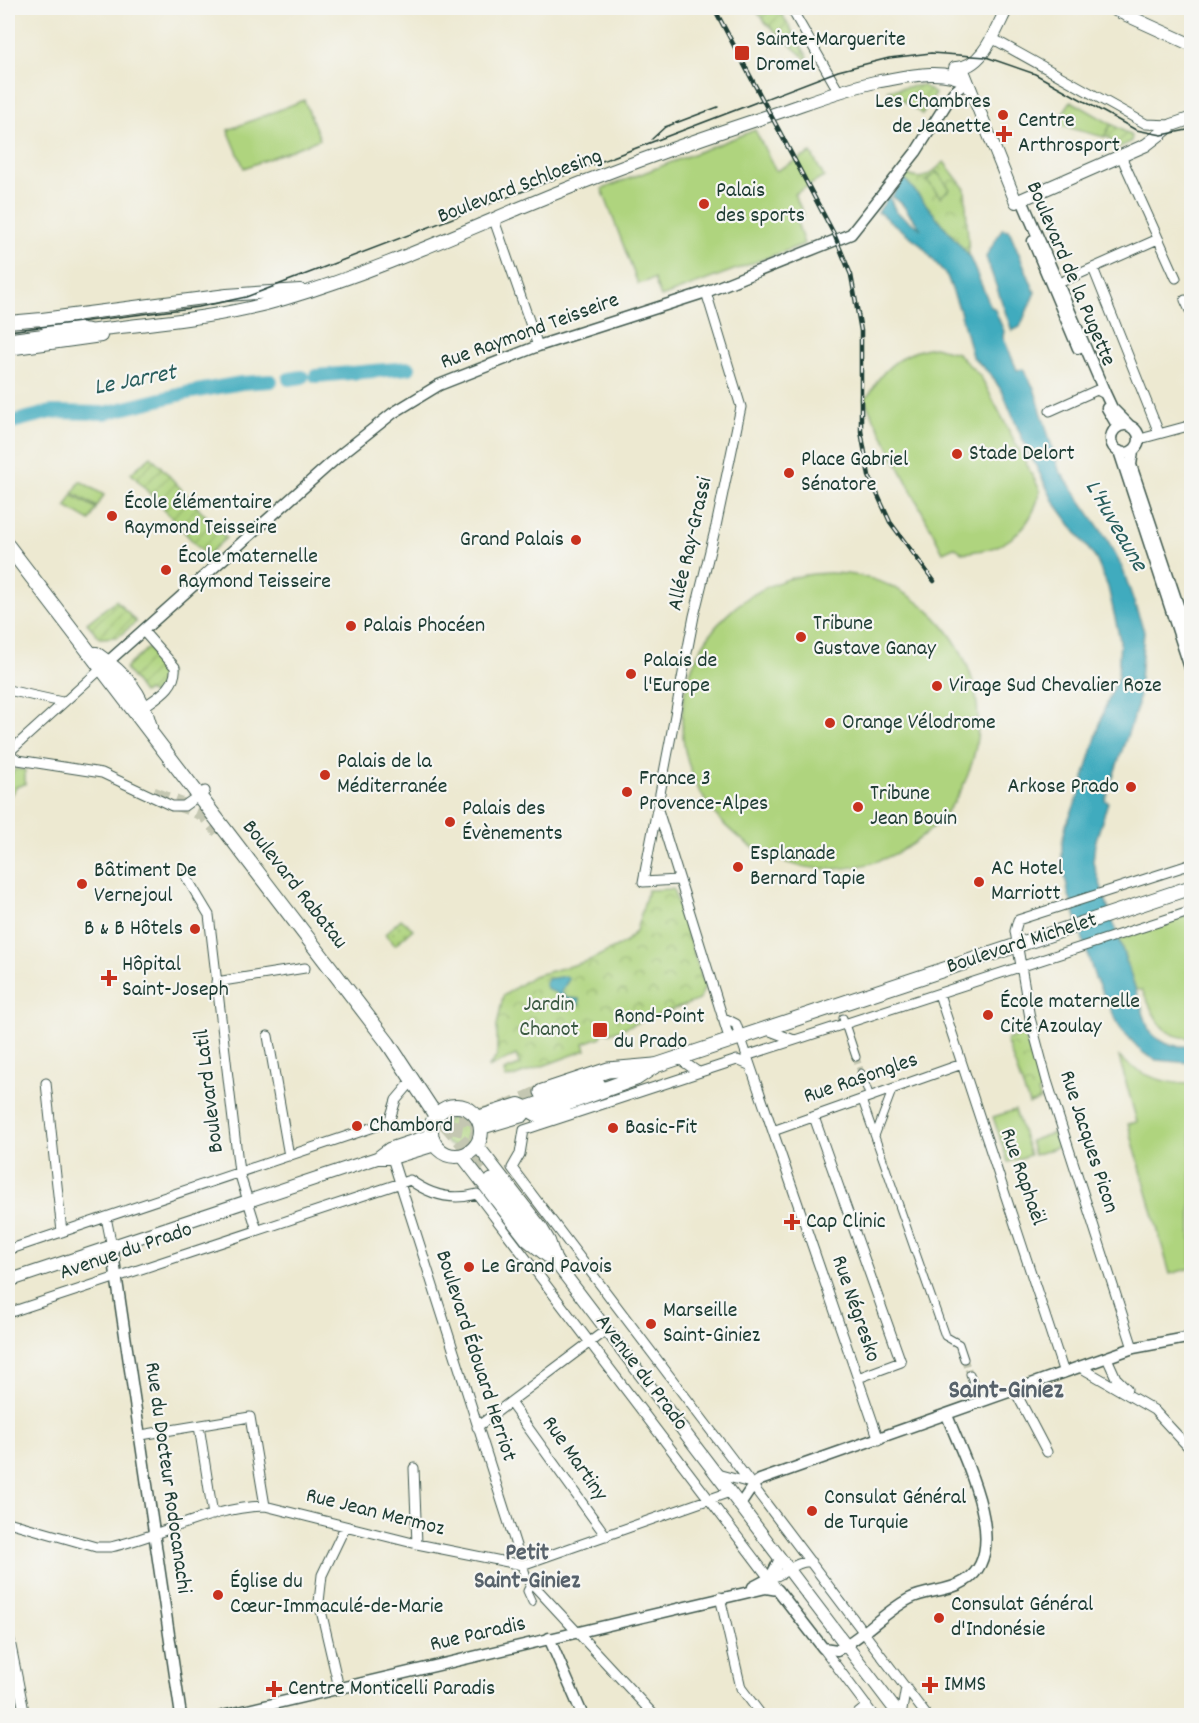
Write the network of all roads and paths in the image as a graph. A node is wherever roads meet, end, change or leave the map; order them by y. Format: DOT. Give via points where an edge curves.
graph roads {
  1 [pos="791,8"];
  2 [pos="1006,8"];
  3 [pos="1015,8"];
  4 [pos="1111,8"];
  5 [pos="997,41"];
  6 [pos="1191,45"];
  7 [pos="962,75"];
  8 [pos="837,88"];
  9 [pos="1191,118"];
  10 [pos="1172,125"];
  11 [pos="1121,156"];
  12 [pos="1019,201"];
  13 [pos="494,220"];
  14 [pos="1158,239"];
  15 [pos="1093,268"];
  16 [pos="1176,278"];
  17 [pos="1059,283"];
  18 [pos="313,289"];
  19 [pos="706,292"];
  20 [pos="1185,300"];
  21 [pos="1191,315"];
  22 [pos="195,318"];
  23 [pos="42,319"];
  24 [pos="8,322"];
  25 [pos="87,331"];
  26 [pos="8,341"];
  27 [pos="538,346"];
  28 [pos="8,349"];
  29 [pos="1101,392"];
  30 [pos="1050,411"];
  31 [pos="1191,425"];
  32 [pos="1130,426"];
  33 [pos="1118,427"];
  34 [pos="1159,434"];
  35 [pos="1140,439"];
  36 [pos="1119,451"];
  37 [pos="1132,451"];
  38 [pos="8,546"];
  39 [pos="144,632"];
  40 [pos="1191,647"];
  41 [pos="105,665"];
  42 [pos="1191,674"];
  43 [pos="112,682"];
  44 [pos="8,690"];
  45 [pos="62,702"];
  46 [pos="145,706"];
  47 [pos="151,732"];
  48 [pos="8,753"];
  49 [pos="202,794"];
  50 [pos="657,808"];
  51 [pos="1191,864"];
  52 [pos="185,875"];
  53 [pos="678,880"];
  54 [pos="1191,887"];
  55 [pos="1191,911"];
  56 [pos="1018,945"];
  57 [pos="1023,966"];
  58 [pos="305,968"];
  59 [pos="216,982"];
  60 [pos="939,994"];
  61 [pos="860,997"];
  62 [pos="866,1017"];
  63 [pos="844,1021"];
  64 [pos="765,1029"];
  65 [pos="268,1036"];
  66 [pos="735,1039"];
  67 [pos="794,1040"];
  68 [pos="856,1057"];
  69 [pos="678,1058"];
  70 [pos="747,1060"];
  71 [pos="404,1064"];
  72 [pos="962,1064"];
  73 [pos="654,1066"];
  74 [pos="698,1072"];
  75 [pos="861,1073"];
  76 [pos="413,1080"];
  77 [pos="46,1083"];
  78 [pos="894,1088"];
  79 [pos="542,1092"];
  80 [pos="866,1098"];
  81 [pos="548,1110"];
  82 [pos="442,1112"];
  83 [pos="814,1116"];
  84 [pos="479,1123"];
  85 [pos="773,1131"];
  86 [pos="874,1136"];
  87 [pos="433,1140"];
  88 [pos="477,1145"];
  89 [pos="289,1156"];
  90 [pos="462,1156"];
  91 [pos="376,1158"];
  92 [pos="392,1158"];
  93 [pos="512,1168"];
  94 [pos="238,1172"];
  95 [pos="493,1180"];
  96 [pos="399,1184"];
  97 [pos="247,1200"];
  98 [pos="542,1206"];
  99 [pos="530,1215"];
  100 [pos="106,1217"];
  101 [pos="257,1230"];
  102 [pos="62,1232"];
  103 [pos="112,1247"];
  104 [pos="8,1250"];
  105 [pos="556,1263"];
  106 [pos="118,1277"];
  107 [pos="8,1281"];
  108 [pos="8,1313"];
  109 [pos="606,1330"];
  110 [pos="1191,1337"];
  111 [pos="591,1341"];
  112 [pos="1133,1348"];
  113 [pos="1107,1358"];
  114 [pos="964,1359"];
  115 [pos="1080,1367"];
  116 [pos="1064,1373"];
  117 [pos="970,1374"];
  118 [pos="858,1378"];
  119 [pos="1113,1381"];
  120 [pos="1015,1391"];
  121 [pos="981,1403"];
  122 [pos="511,1404"];
  123 [pos="947,1415"];
  124 [pos="199,1426"];
  125 [pos="477,1427"];
  126 [pos="141,1435"];
  127 [pos="879,1440"];
  128 [pos="1191,1451"];
  129 [pos="1047,1452"];
  130 [pos="414,1468"];
  131 [pos="717,1474"];
  132 [pos="754,1484"];
  133 [pos="730,1492"];
  134 [pos="711,1499"];
  135 [pos="741,1505"];
  136 [pos="265,1506"];
  137 [pos="213,1515"];
  138 [pos="8,1522"];
  139 [pos="345,1527"];
  140 [pos="156,1533"];
  141 [pos="606,1536"];
  142 [pos="417,1544"];
  143 [pos="780,1559"];
  144 [pos="811,1562"];
  145 [pos="522,1565"];
  146 [pos="789,1570"];
  147 [pos="770,1578"];
  148 [pos="531,1583"];
  149 [pos="778,1590"];
  150 [pos="744,1591"];
  151 [pos="720,1597"];
  152 [pos="532,1602"];
  153 [pos="8,1631"];
  154 [pos="864,1631"];
  155 [pos="577,1632"];
  156 [pos="549,1638"];
  157 [pos="846,1645"];
  158 [pos="823,1648"];
  159 [pos="906,1687"];
  160 [pos="339,1688"];
  161 [pos="867,1706"];
  162 [pos="248,1713"];
  163 [pos="226,1715"];
  164 [pos="25,1716"];
  165 [pos="181,1716"];
  166 [pos="584,1716"];
  167 [pos="655,1716"];
  168 [pos="762,1716"];
  169 [pos="855,1716"];
  170 [pos="874,1716"];
  171 [pos="901,1716"];
  172 [pos="927,1716"];
  1 -- 8 [label="street"];
  2 -- 7 [label="main road" via="978,58"];
  3 -- 5 [label="main road"];
  4 -- 6 [label="main road"];
  5 -- 7 [label="main road" via="987,59"];
  5 -- 10 [label="street" via="1146,124"];
  7 -- 8 [label="main road, Boulevard Schloesing" via="908,70 871,75"];
  7 -- 12 [label="main road, Boulevard de la Pugette"];
  7 -- 19 [label="street, Rue Raymond Teisseire" via="916,152 860,226 845,237"];
  8 -- 13 [label="main road, Boulevard Schloesing" via="760,112 741,124"];
  9 -- 10 [label="main road"];
  10 -- 11 [label="main road" via="1154,140"];
  11 -- 12 [label="main road"];
  11 -- 14 [label="street"];
  12 -- 17 [label="street, Boulevard de la Pugette"];
  12 -- 29 [label="street, Boulevard de la Pugette"];
  13 -- 18 [label="main road, Boulevard Schloesing"];
  13 -- 27 [label="street"];
  14 -- 15 [label="street"];
  14 -- 16 [label="street"];
  15 -- 17 [label="street"];
  15 -- 34 [label="street"];
  17 -- 29 [label="street, Boulevard de la Pugette"];
  18 -- 22 [label="main road, Boulevard Schloesing" via="256,307"];
  18 -- 23 [label="main road, Boulevard Schloesing" via="227,295"];
  19 -- 27 [label="street, Rue Raymond Teisseire"];
  19 -- 50 [label="street, Allée Ray-Grassi" via="741,407 694,616"];
  20 -- 21 [label="street"];
  22 -- 25 [label="main road, Boulevard Schloesing"];
  22 -- 28 [label="main road, Boulevard Schloesing" via="180,325"];
  23 -- 24 [label="main road, Boulevard Schloesing"];
  23 -- 25 [label="main road, Boulevard Schloesing" via="51,329 76,326"];
  25 -- 26 [label="highway"];
  27 -- 39 [label="street, Rue Raymond Teisseire" via="439,385 393,413 331,463"];
  29 -- 30 [label="street"];
  29 -- 32 [label="street, Boulevard de la Pugette"];
  29 -- 33 [label="street, Boulevard de la Pugette"];
  31 -- 34 [label="street"];
  32 -- 33 [label="street"];
  32 -- 35 [label="street"];
  33 -- 36 [label="street" via="1111,438"];
  34 -- 35 [label="street"];
  35 -- 37 [label="street"];
  36 -- 37 [label="street"];
  36 -- 42 [label="street"];
  37 -- 40 [label="street" via="1131,465"];
  38 -- 41 [label="main road, Boulevard Rabatau" via="86,647"];
  39 -- 41 [label="street, Rue Raymond Teisseire"];
  39 -- 46 [label="street" via="175,667 176,675 174,682"];
  41 -- 43 [label="main road, Boulevard Rabatau"];
  41 -- 45 [label="street"];
  41 -- 46 [label="main road, Boulevard Rabatau" via="121,671"];
  43 -- 46 [label="street, Boulevard Rabatau" via="134,702"];
  43 -- 47 [label="main road, Boulevard Rabatau"];
  44 -- 45 [label="street"];
  45 -- 48 [label="street"];
  46 -- 47 [label="main road, Boulevard Rabatau"];
  47 -- 49 [label="main road, Boulevard Rabatau"];
  48 -- 49 [label="street" via="18,760 102,773 164,802 184,806"];
  49 -- 71 [label="main road, Boulevard Rabatau"];
  50 -- 53 [label="street, Allée Ray-Grassi"];
  50 -- 53 [label="street, Allée Ray-Grassi" via="643,882"];
  51 -- 56 [label="street, Boulevard Michelet" via="1018,920"];
  52 -- 59 [label="street, Boulevard Latil" via="209,915"];
  53 -- 66 [label="street, Allée Ray-Grassi" via="722,1017 736,1024"];
  54 -- 56 [label="main road, Boulevard Michelet"];
  55 -- 57 [label="street, Boulevard Michelet"];
  56 -- 57 [label="street, Rue Jacques Picon"];
  56 -- 61 [label="main road, Boulevard Michelet"];
  57 -- 60 [label="street, Boulevard Michelet"];
  57 -- 112 [label="street, Rue Jacques Picon" via="1030,1018 1047,1081"];
  58 -- 59 [label="street"];
  59 -- 94 [label="street, Boulevard Latil"];
  60 -- 62 [label="street, Boulevard Michelet"];
  60 -- 72 [label="street, Rue Raphaël"];
  61 -- 62 [label="street"];
  61 -- 64 [label="main road, Boulevard Michelet"];
  62 -- 63 [label="street, Boulevard Michelet"];
  63 -- 67 [label="street, Boulevard Michelet"];
  63 -- 68 [label="street"];
  64 -- 66 [label="main road, Boulevard Michelet"];
  64 -- 67 [label="street"];
  65 -- 89 [label="street"];
  66 -- 69 [label="main road, Boulevard Michelet"];
  66 -- 70 [label="street, Rue Négresko"];
  67 -- 70 [label="street, Boulevard Michelet"];
  69 -- 73 [label="main road, Boulevard Michelet"];
  69 -- 74 [label="street"];
  70 -- 74 [label="street, Boulevard Michelet"];
  70 -- 85 [label="street, Rue Négresko"];
  71 -- 76 [label="main road, Boulevard Rabatau"];
  71 -- 82 [label="main road, Boulevard Rabatau" via="418,1075"];
  72 -- 78 [label="street, Rue Rasongles"];
  72 -- 116 [label="street, Rue Raphaël"];
  73 -- 79 [label="highway" via="608,1070"];
  73 -- 81 [label="highway" via="636,1078"];
  73 -- 84 [label="main road, Boulevard Michelet" via="638,1083 546,1118 531,1114 527,1108 522,1115"];
  74 -- 93 [label="street, Boulevard Michelet" via="524,1130 520,1154"];
  75 -- 80 [label="street"];
  76 -- 82 [label="main road, Boulevard Rabatau"];
  76 -- 89 [label="street, Avenue du Prado" via="396,1100 389,1122"];
  77 -- 102 [label="street"];
  78 -- 80 [label="street, Rue Rasongles"];
  78 -- 86 [label="street"];
  80 -- 83 [label="street, Rue Rasongles"];
  80 -- 86 [label="street"];
  82 -- 84 [label="main road" via="462,1107"];
  82 -- 87 [label="main road"];
  83 -- 85 [label="street, Rue Rasongles"];
  83 -- 118 [label="street" via="901,1362"];
  84 -- 88 [label="main road"];
  85 -- 118 [label="street, Rue Négresko"];
  86 -- 114 [label="street" via="945,1336 959,1344"];
  87 -- 90 [label="main road" via="444,1154"];
  87 -- 91 [label="main road, Avenue du Prado" via="388,1149"];
  87 -- 92 [label="main road, Avenue du Prado"];
  88 -- 90 [label="main road"];
  88 -- 99 [label="main road, Avenue du Prado"];
  89 -- 94 [label="street, Avenue du Prado"];
  90 -- 105 [label="main road, Avenue du Prado" via="527,1240"];
  91 -- 92 [label="main road, Avenue du Prado"];
  91 -- 97 [label="main road, Avenue du Prado"];
  92 -- 96 [label="street, Boulevard Édouard Herriot"];
  93 -- 98 [label="street, Avenue du Prado"];
  94 -- 97 [label="street, Boulevard Latil"];
  94 -- 100 [label="street, Avenue du Prado"];
  95 -- 105 [label="highway"];
  96 -- 101 [label="street, Avenue du Prado"];
  96 -- 111 [label="street, Avenue du Prado" via="410,1180 445,1197 477,1194"];
  96 -- 125 [label="street, Boulevard Édouard Herriot"];
  97 -- 101 [label="street"];
  97 -- 103 [label="main road, Avenue du Prado"];
  98 -- 99 [label="street"];
  98 -- 132 [label="street, Avenue du Prado"];
  99 -- 105 [label="main road, Avenue du Prado" via="549,1240"];
  100 -- 102 [label="street, Avenue du Prado"];
  100 -- 103 [label="street, Avenue du Prado"];
  101 -- 106 [label="street, Avenue du Prado"];
  102 -- 104 [label="street, Avenue du Prado"];
  103 -- 106 [label="street, Rue du Docteur Rodocanachi"];
  103 -- 107 [label="main road, Avenue du Prado"];
  105 -- 109 [label="main road, Avenue du Prado"];
  106 -- 108 [label="street, Avenue du Prado"];
  106 -- 126 [label="street, Rue du Docteur Rodocanachi"];
  109 -- 111 [label="street"];
  109 -- 131 [label="main road, Avenue du Prado"];
  110 -- 112 [label="street"];
  111 -- 122 [label="street"];
  111 -- 134 [label="street, Avenue du Prado"];
  112 -- 113 [label="street"];
  113 -- 115 [label="street"];
  113 -- 119 [label="street"];
  115 -- 116 [label="street"];
  115 -- 119 [label="street"];
  116 -- 120 [label="street"];
  117 -- 121 [label="street"];
  118 -- 127 [label="street, Rue Négresko"];
  119 -- 128 [label="street" via="1154,1410"];
  120 -- 121 [label="street"];
  120 -- 129 [label="street"];
  121 -- 123 [label="street"];
  122 -- 125 [label="street"];
  122 -- 141 [label="street, Rue Martiny"];
  123 -- 127 [label="street"];
  123 -- 154 [label="street" via="984,1517 985,1555 967,1580 940,1592 910,1598"];
  124 -- 126 [label="street"];
  124 -- 136 [label="street" via="250,1417"];
  124 -- 137 [label="street"];
  125 -- 145 [label="street, Boulevard Édouard Herriot"];
  126 -- 140 [label="street, Rue du Docteur Rodocanachi"];
  127 -- 132 [label="street"];
  130 -- 142 [label="street"];
  131 -- 132 [label="street"];
  131 -- 133 [label="main road, Avenue du Prado"];
  132 -- 135 [label="street"];
  132 -- 144 [label="street, Avenue du Prado"];
  133 -- 134 [label="street"];
  133 -- 135 [label="main road, Avenue du Prado"];
  134 -- 141 [label="street"];
  134 -- 147 [label="street, Avenue du Prado"];
  135 -- 143 [label="main road, Avenue du Prado"];
  136 -- 137 [label="street, Rue Jean Mermoz" via="246,1506"];
  136 -- 139 [label="street, Rue Jean Mermoz"];
  137 -- 140 [label="street, Rue Jean Mermoz"];
  138 -- 140 [label="street, Rue Jean Mermoz" via="96,1547 126,1544"];
  139 -- 142 [label="street, Rue Jean Mermoz"];
  139 -- 160 [label="street" via="319,1588"];
  140 -- 165 [label="street, Rue du Docteur Rodocanachi"];
  141 -- 145 [label="street"];
  142 -- 145 [label="street, Rue Jean Mermoz"];
  143 -- 146 [label="main road, Avenue du Prado"];
  143 -- 147 [label="street"];
  144 -- 146 [label="street" via="802,1562"];
  144 -- 154 [label="street, Avenue du Prado"];
  145 -- 148 [label="street, Boulevard Édouard Herriot"];
  146 -- 147 [label="street"];
  146 -- 157 [label="main road, Avenue du Prado"];
  147 -- 149 [label="street, Avenue du Prado"];
  147 -- 150 [label="street, Rue Paradis"];
  148 -- 152 [label="street" via="527,1591"];
  148 -- 155 [label="street, Boulevard Édouard Herriot"];
  149 -- 150 [label="street, Rue Paradis"];
  149 -- 158 [label="street, Avenue du Prado"];
  150 -- 151 [label="street, Rue Paradis"];
  151 -- 155 [label="street, Rue Paradis"];
  151 -- 168 [label="street" via="741,1688"];
  153 -- 164 [label="street"];
  154 -- 157 [label="street"];
  154 -- 159 [label="street, Avenue du Prado"];
  155 -- 156 [label="street, Rue Paradis"];
  155 -- 167 [label="street, Boulevard Édouard Herriot"];
  156 -- 160 [label="street, Rue Paradis"];
  156 -- 166 [label="street"];
  157 -- 158 [label="street" via="837,1650"];
  157 -- 171 [label="main road, Avenue du Prado"];
  158 -- 161 [label="street, Avenue du Prado"];
  159 -- 171 [label="street, Avenue du Prado"];
  159 -- 172 [label="street, Avenue du Prado"];
  160 -- 162 [label="street, Rue Paradis"];
  161 -- 169 [label="street"];
  161 -- 170 [label="street, Avenue du Prado"];
  162 -- 163 [label="street, Rue Paradis"];
}
